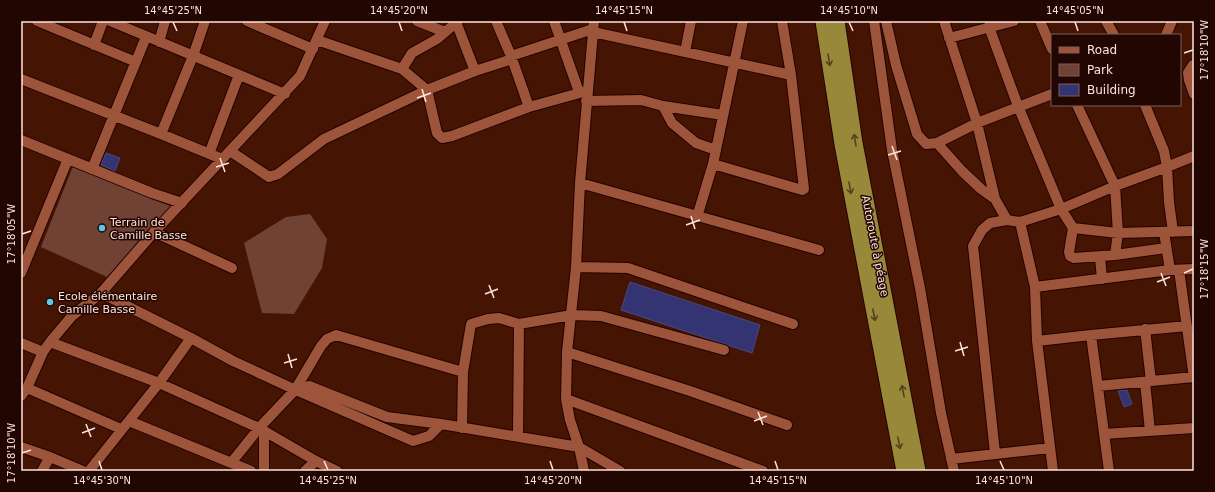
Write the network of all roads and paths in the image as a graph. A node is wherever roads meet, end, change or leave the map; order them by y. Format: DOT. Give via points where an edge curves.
graph roads {
  1 [pos="37,21"];
  2 [pos="103,21"];
  3 [pos="110,21"];
  4 [pos="165,21"];
  5 [pos="205,21"];
  6 [pos="247,21"];
  7 [pos="325,21"];
  8 [pos="417,21"];
  9 [pos="496,21"];
  10 [pos="554,21"];
  11 [pos="691,21"];
  12 [pos="743,21"];
  13 [pos="782,21"];
  14 [pos="823,21"];
  15 [pos="836,21"];
  16 [pos="874,21"];
  17 [pos="886,21"];
  18 [pos="944,21"];
  19 [pos="1014,21"];
  20 [pos="1040,21"];
  21 [pos="1106,21"];
  22 [pos="1172,21"];
  23 [pos="457,22"];
  24 [pos="47,23"];
  25 [pos="990,24"];
  26 [pos="593,27"];
  27 [pos="445,32"];
  28 [pos="1113,34"];
  29 [pos="1166,34"];
  30 [pos="146,37"];
  31 [pos="949,38"];
  32 [pos="561,39"];
  33 [pos="159,42"];
  34 [pos="315,44"];
  35 [pos="94,45"];
  36 [pos="1051,47"];
  37 [pos="686,52"];
  38 [pos="193,56"];
  39 [pos="512,58"];
  40 [pos="136,62"];
  41 [pos="734,62"];
  42 [pos="1194,63"];
  43 [pos="402,69"];
  44 [pos="476,71"];
  45 [pos="240,75"];
  46 [pos="791,75"];
  47 [pos="21,79"];
  48 [pos="427,90"];
  49 [pos="285,94"];
  50 [pos="1051,94"];
  51 [pos="1194,94"];
  52 [pos="584,95"];
  53 [pos="663,106"];
  54 [pos="1018,106"];
  55 [pos="1077,106"];
  56 [pos="1145,106"];
  57 [pos="529,108"];
  58 [pos="723,115"];
  59 [pos="114,116"];
  60 [pos="977,123"];
  61 [pos="161,134"];
  62 [pos="21,140"];
  63 [pos="937,143"];
  64 [pos="716,150"];
  65 [pos="230,151"];
  66 [pos="209,154"];
  67 [pos="1194,156"];
  68 [pos="68,159"];
  69 [pos="222,159"];
  70 [pos="713,164"];
  71 [pos="1167,167"];
  72 [pos="92,169"];
  73 [pos="580,183"];
  74 [pos="1115,186"];
  75 [pos="995,199"];
  76 [pos="182,203"];
  77 [pos="1061,209"];
  78 [pos="697,217"];
  79 [pos="1007,220"];
  80 [pos="1020,222"];
  81 [pos="1073,228"];
  82 [pos="1194,231"];
  83 [pos="154,232"];
  84 [pos="1169,232"];
  85 [pos="1118,233"];
  86 [pos="1166,248"];
  87 [pos="819,250"];
  88 [pos="25,253"];
  89 [pos="1115,255"];
  90 [pos="1100,257"];
  91 [pos="576,267"];
  92 [pos="232,268"];
  93 [pos="1194,269"];
  94 [pos="1175,270"];
  95 [pos="21,273"];
  96 [pos="1102,279"];
  97 [pos="1035,288"];
  98 [pos="101,292"];
  99 [pos="572,314"];
  100 [pos="519,324"];
  101 [pos="793,324"];
  102 [pos="1187,326"];
  103 [pos="1145,329"];
  104 [pos="1091,334"];
  105 [pos="191,338"];
  106 [pos="1037,341"];
  107 [pos="50,342"];
  108 [pos="21,344"];
  109 [pos="724,350"];
  110 [pos="43,352"];
  111 [pos="567,352"];
  112 [pos="463,372"];
  113 [pos="1194,376"];
  114 [pos="1148,381"];
  115 [pos="159,383"];
  116 [pos="1098,386"];
  117 [pos="296,390"];
  118 [pos="24,392"];
  119 [pos="566,399"];
  120 [pos="129,421"];
  121 [pos="441,424"];
  122 [pos="787,425"];
  123 [pos="462,428"];
  124 [pos="1194,428"];
  125 [pos="121,429"];
  126 [pos="262,429"];
  127 [pos="1150,431"];
  128 [pos="1104,434"];
  129 [pos="518,436"];
  130 [pos="21,446"];
  131 [pos="579,447"];
  132 [pos="1050,448"];
  133 [pos="995,453"];
  134 [pos="50,456"];
  135 [pos="951,459"];
  136 [pos="316,462"];
  137 [pos="232,466"];
  138 [pos="42,471"];
  139 [pos="82,471"];
  140 [pos="89,471"];
  141 [pos="251,471"];
  142 [pos="264,471"];
  143 [pos="305,471"];
  144 [pos="337,471"];
  145 [pos="584,471"];
  146 [pos="620,471"];
  147 [pos="763,471"];
  148 [pos="904,471"];
  149 [pos="918,471"];
  150 [pos="954,471"];
  151 [pos="1053,471"];
  152 [pos="1109,471"];
  1 -- 24 [label="street"];
  2 -- 35 [label="street"];
  3 -- 30 [label="street"];
  4 -- 33 [label="street"];
  5 -- 38 [label="street"];
  6 -- 34 [label="street"];
  7 -- 34 [label="street"];
  8 -- 27 [label="street"];
  9 -- 39 [label="street"];
  10 -- 32 [label="street"];
  11 -- 37 [label="street"];
  12 -- 41 [label="street"];
  13 -- 46 [label="street"];
  14 -- 148 [label="highway, one-way" via="842,144"];
  149 -- 15 [label="highway, Autoroute à péage, one-way" via="855,143"];
  16 -- 135 [label="street" via="892,150"];
  17 -- 63 [label="street" via="917,134 926,144"];
  18 -- 31 [label="street"];
  19 -- 25 [label="street"];
  20 -- 36 [label="street"];
  21 -- 28 [label="street"];
  22 -- 29 [label="street"];
  23 -- 27 [label="street"];
  23 -- 44 [label="street"];
  24 -- 35 [label="street"];
  25 -- 31 [label="street"];
  25 -- 54 [label="street"];
  26 -- 32 [label="street"];
  26 -- 37 [label="street"];
  26 -- 52 [label="street"];
  27 -- 43 [label="street" via="438,39 412,53"];
  30 -- 33 [label="street"];
  30 -- 40 [label="street"];
  31 -- 60 [label="street"];
  32 -- 39 [label="street"];
  32 -- 52 [label="street"];
  33 -- 38 [label="street"];
  34 -- 43 [label="street"];
  34 -- 49 [label="street" via="300,76"];
  35 -- 40 [label="street"];
  37 -- 41 [label="street"];
  38 -- 45 [label="street"];
  38 -- 61 [label="street"];
  39 -- 44 [label="street"];
  39 -- 57 [label="street"];
  40 -- 59 [label="street"];
  41 -- 46 [label="street"];
  41 -- 58 [label="street"];
  42 -- 51 [label="street" via="1188,73"];
  43 -- 48 [label="street"];
  44 -- 48 [label="street"];
  45 -- 49 [label="street"];
  45 -- 66 [label="street"];
  46 -- 70 [label="street" via="804,189"];
  47 -- 59 [label="street"];
  48 -- 57 [label="street" via="437,133 442,138"];
  48 -- 65 [label="street" via="324,139 278,174 268,177"];
  49 -- 65 [label="street"];
  50 -- 54 [label="street"];
  52 -- 53 [label="street" via="641,100"];
  52 -- 57 [label="street"];
  52 -- 73 [label="street"];
  53 -- 58 [label="street"];
  53 -- 64 [label="street" via="672,123 696,143"];
  54 -- 60 [label="street"];
  54 -- 77 [label="street"];
  55 -- 74 [label="street"];
  56 -- 71 [label="street" via="1164,151"];
  58 -- 64 [label="street"];
  59 -- 61 [label="street"];
  59 -- 72 [label="street"];
  60 -- 63 [label="street"];
  60 -- 75 [label="street"];
  61 -- 66 [label="street"];
  62 -- 68 [label="street"];
  63 -- 75 [label="street" via="962,171"];
  64 -- 70 [label="street"];
  65 -- 69 [label="street"];
  66 -- 69 [label="street"];
  67 -- 71 [label="street"];
  68 -- 72 [label="street"];
  68 -- 88 [label="street"];
  69 -- 76 [label="street"];
  70 -- 78 [label="street"];
  71 -- 74 [label="street"];
  71 -- 84 [label="street"];
  72 -- 76 [label="street"];
  73 -- 78 [label="street"];
  73 -- 91 [label="street"];
  74 -- 77 [label="street"];
  74 -- 85 [label="street"];
  75 -- 79 [label="street"];
  76 -- 83 [label="street"];
  77 -- 80 [label="street"];
  77 -- 81 [label="street"];
  78 -- 87 [label="street"];
  79 -- 80 [label="street"];
  79 -- 133 [label="street" via="990,223 982,230 973,246"];
  80 -- 97 [label="street"];
  81 -- 85 [label="street"];
  81 -- 90 [label="street" via="1070,256"];
  82 -- 84 [label="street"];
  83 -- 92 [label="street"];
  83 -- 98 [label="street"];
  84 -- 85 [label="street"];
  84 -- 86 [label="street"];
  85 -- 89 [label="street"];
  86 -- 89 [label="street"];
  86 -- 94 [label="street"];
  88 -- 95 [label="street"];
  89 -- 90 [label="street"];
  90 -- 96 [label="street"];
  91 -- 99 [label="street"];
  91 -- 101 [label="street" via="628,268"];
  93 -- 94 [label="street"];
  94 -- 96 [label="street"];
  94 -- 102 [label="street"];
  96 -- 97 [label="street"];
  97 -- 106 [label="street"];
  98 -- 105 [label="street"];
  98 -- 107 [label="street" via="72,316"];
  99 -- 100 [label="street"];
  99 -- 109 [label="street" via="601,316"];
  99 -- 111 [label="street"];
  100 -- 112 [label="street" via="499,318 471,324"];
  100 -- 129 [label="street"];
  102 -- 103 [label="street"];
  102 -- 113 [label="street"];
  103 -- 104 [label="street"];
  103 -- 114 [label="street"];
  104 -- 106 [label="street"];
  104 -- 116 [label="street"];
  105 -- 115 [label="street"];
  105 -- 117 [label="street"];
  106 -- 132 [label="street"];
  107 -- 110 [label="street"];
  107 -- 115 [label="street"];
  108 -- 110 [label="street"];
  110 -- 118 [label="street"];
  111 -- 119 [label="street"];
  111 -- 122 [label="street"];
  112 -- 117 [label="street" via="336,335 327,339 321,346"];
  112 -- 123 [label="street"];
  113 -- 114 [label="street"];
  114 -- 116 [label="street"];
  114 -- 127 [label="street"];
  115 -- 120 [label="street"];
  115 -- 126 [label="street"];
  116 -- 128 [label="street"];
  117 -- 121 [label="street" via="309,386 387,417"];
  117 -- 121 [label="street" via="413,441 429,436"];
  117 -- 126 [label="street"];
  118 -- 125 [label="street"];
  119 -- 131 [label="street"];
  119 -- 147 [label="street"];
  120 -- 125 [label="street"];
  120 -- 137 [label="street"];
  121 -- 123 [label="street"];
  123 -- 129 [label="street"];
  124 -- 127 [label="street"];
  125 -- 140 [label="street"];
  126 -- 136 [label="street"];
  126 -- 137 [label="street"];
  126 -- 142 [label="street"];
  127 -- 128 [label="street"];
  128 -- 152 [label="street"];
  129 -- 131 [label="street"];
  130 -- 134 [label="street"];
  131 -- 145 [label="street"];
  131 -- 146 [label="street"];
  132 -- 133 [label="street"];
  132 -- 151 [label="street"];
  133 -- 135 [label="street"];
  134 -- 138 [label="street"];
  134 -- 139 [label="street"];
  135 -- 150 [label="street"];
  136 -- 143 [label="street"];
  136 -- 144 [label="street"];
  137 -- 141 [label="street"];
}
